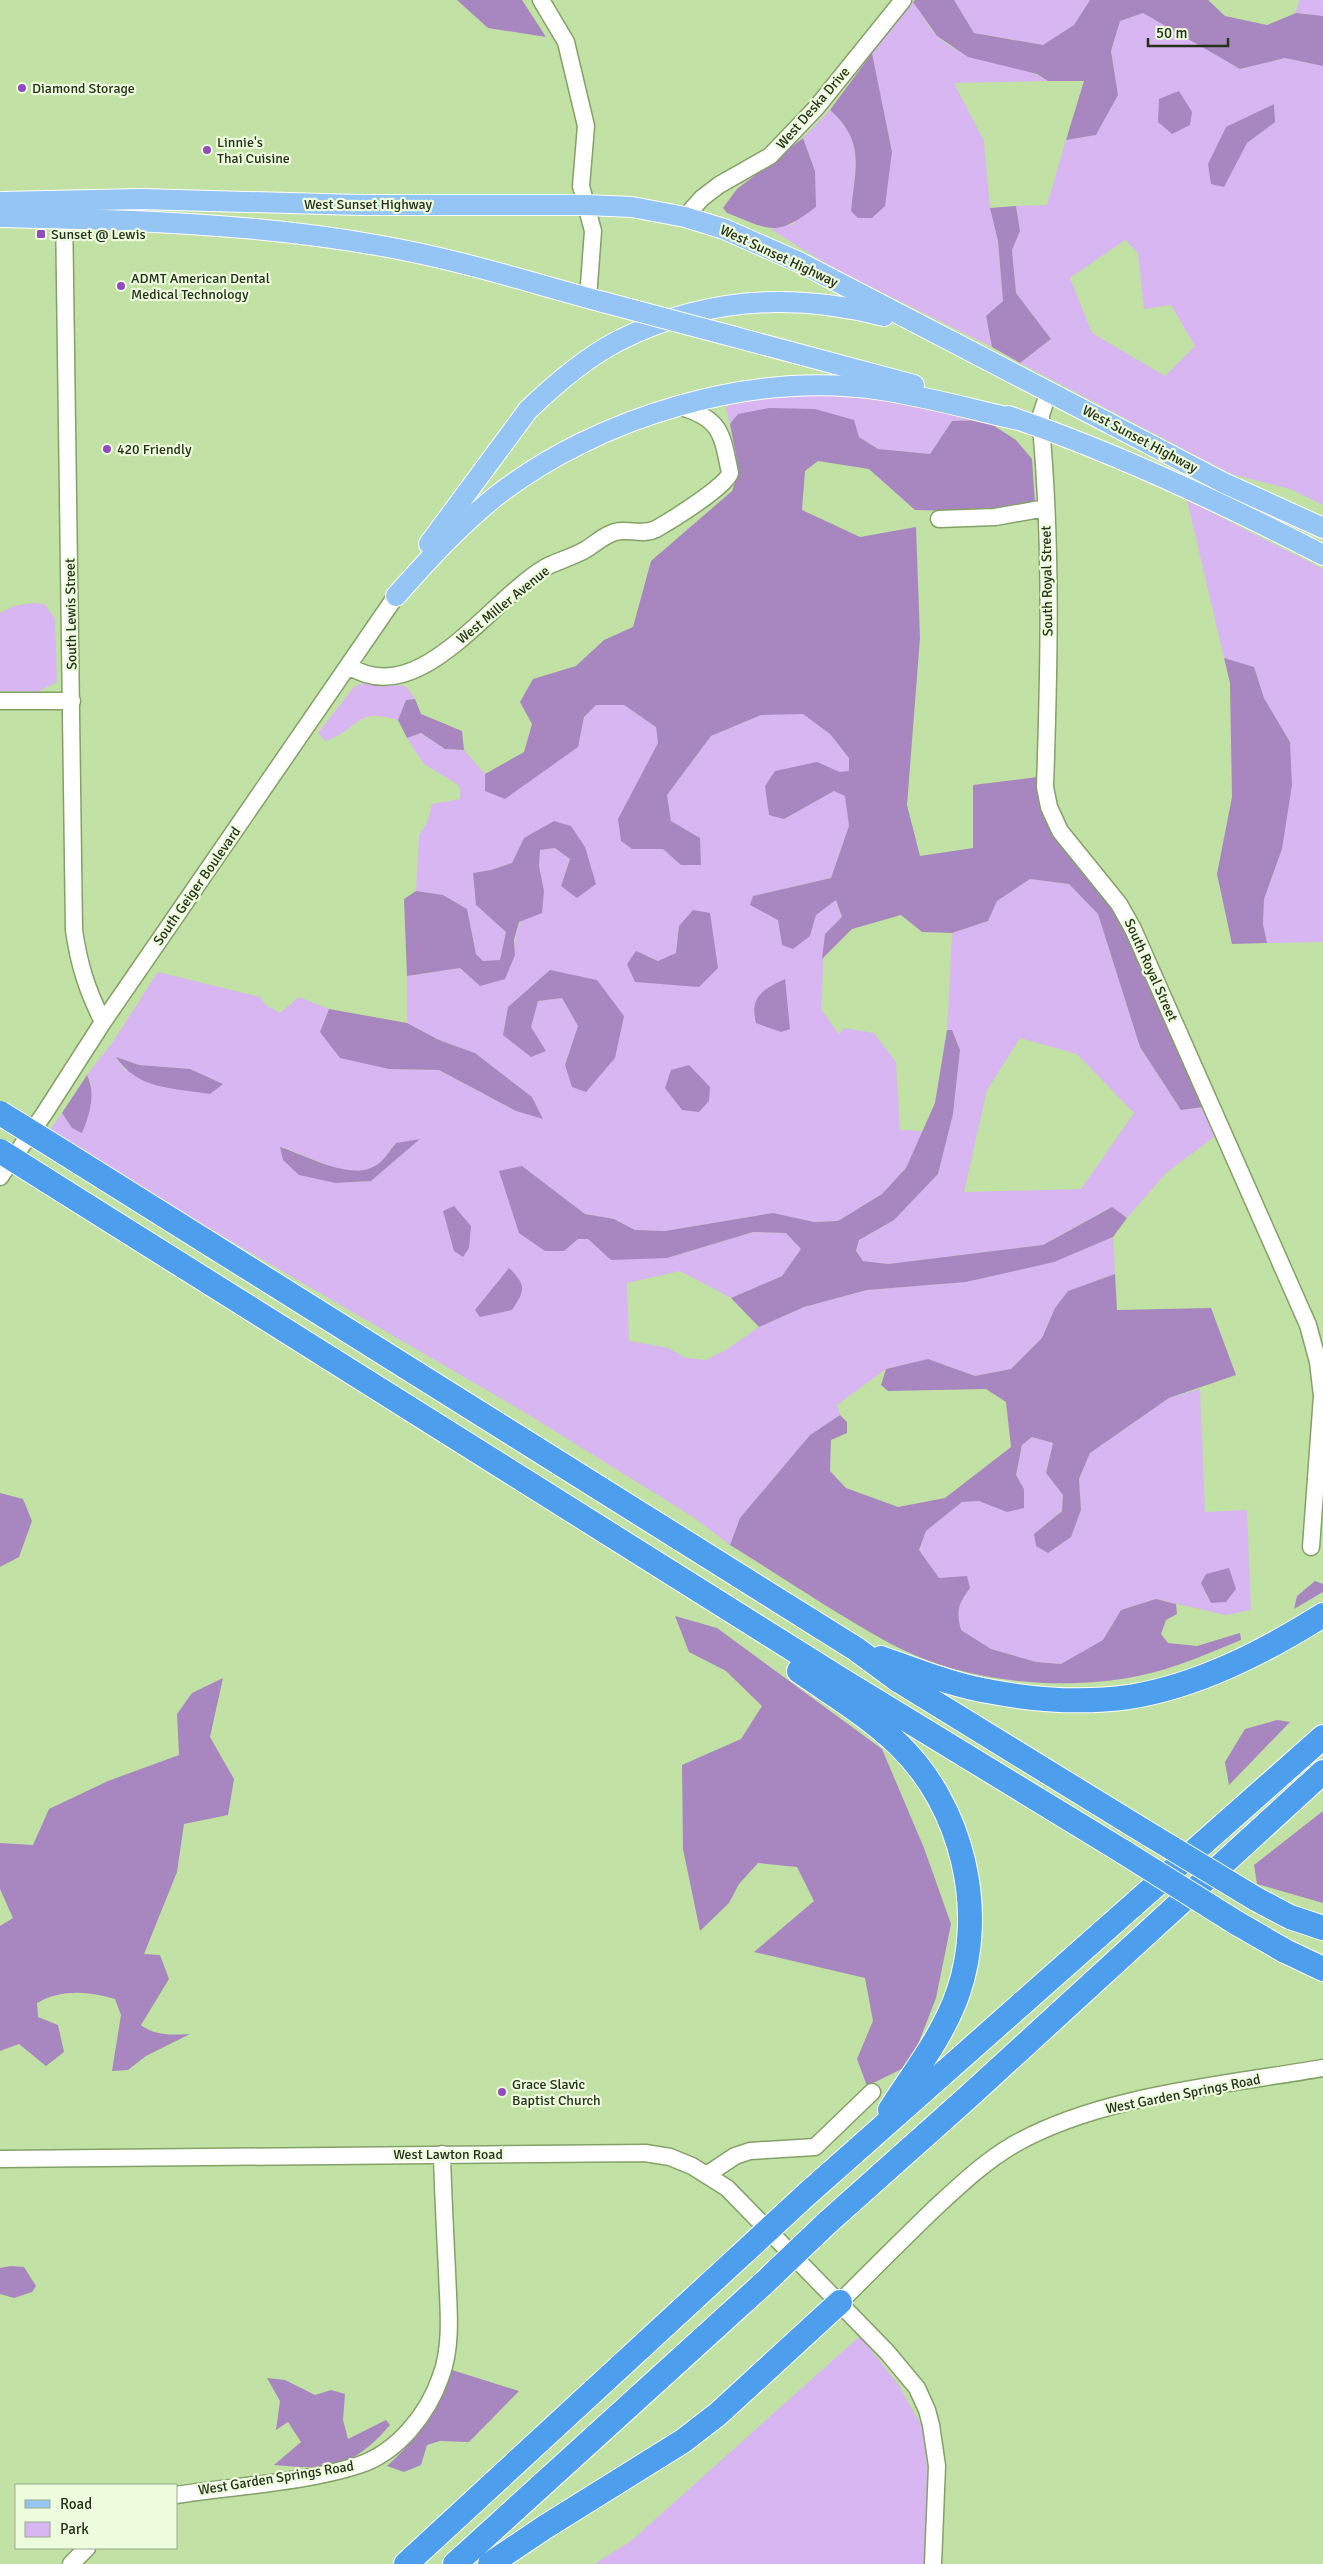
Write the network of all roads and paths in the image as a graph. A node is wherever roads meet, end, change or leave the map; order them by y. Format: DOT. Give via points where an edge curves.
graph roads {
  1 [pos="541,0"];
  2 [pos="903,0"];
  3 [pos="0,202"];
  4 [pos="586,205"];
  5 [pos="64,210"];
  6 [pos="0,217"];
  7 [pos="685,217"];
  8 [pos="596,300"];
  9 [pos="918,324"];
  10 [pos="1049,391"];
  11 [pos="734,393"];
  12 [pos="681,407"];
  13 [pos="1019,420"];
  14 [pos="714,422"];
  15 [pos="1040,427"];
  16 [pos="1046,508"];
  17 [pos="938,519"];
  18 [pos="1323,528"];
  19 [pos="1323,555"];
  20 [pos="396,596"];
  21 [pos="349,666"];
  22 [pos="0,701"];
  23 [pos="72,701"];
  24 [pos="102,1022"];
  25 [pos="0,1113"];
  26 [pos="0,1151"];
  27 [pos="0,1177"];
  28 [pos="1311,1547"];
  29 [pos="724,1606"];
  30 [pos="1323,1615"];
  31 [pos="856,1649"];
  32 [pos="1323,1737"];
  33 [pos="1323,1772"];
  34 [pos="1323,1778"];
  35 [pos="1300,1792"];
  36 [pos="1323,1928"];
  37 [pos="1323,1970"];
  38 [pos="1323,2068"];
  39 [pos="872,2092"];
  40 [pos="872,2137"];
  41 [pos="442,2154"];
  42 [pos="0,2159"];
  43 [pos="708,2174"];
  44 [pos="840,2302"];
  45 [pos="178,2495"];
  46 [pos="86,2549"];
  47 [pos="71,2564"];
  48 [pos="406,2564"];
  49 [pos="455,2564"];
  50 [pos="490,2564"];
  51 [pos="933,2564"];
  1 -- 4 [label="street" via="566,42 578,87 586,126 581,186"];
  2 -- 7 [label="street, West Deska Drive" via="816,108 770,156 719,185"];
  3 -- 5 [label="main road, West Sunset Highway"];
  4 -- 5 [label="main road, West Sunset Highway" via="360,205 141,199"];
  4 -- 7 [label="main road, West Sunset Highway" via="632,207"];
  4 -- 8 [label="street" via="593,231"];
  5 -- 6 [label="main road, West Sunset Highway"];
  5 -- 8 [label="main road, West Sunset Highway" via="340,239 448,259"];
  5 -- 23 [label="street, South Lewis Street"];
  7 -- 9 [label="main road, West Sunset Highway" via="756,242"];
  8 -- 13 [label="main road, West Sunset Highway, bridge" via="897,379"];
  9 -- 10 [label="main road, West Sunset Highway"];
  9 -- 20 [label="main road" via="857,309 788,300 768,301 684,316 617,342 528,410 454,508"];
  10 -- 15 [label="street, South Royal Street"];
  10 -- 18 [label="main road, West Sunset Highway" via="1224,483"];
  11 -- 12 [label="main road"];
  11 -- 13 [label="main road" via="805,386 873,389"];
  11 -- 14 [label="street" via="720,406"];
  12 -- 14 [label="street" via="696,411"];
  12 -- 20 [label="main road" via="597,435 521,478 450,536"];
  13 -- 15 [label="main road, West Sunset Highway"];
  14 -- 21 [label="street, West Miller Avenue" via="724,444 730,476 694,505 656,530 646,533 613,532 581,552 549,566 467,635 417,667 393,676 377,677"];
  15 -- 16 [label="street, South Royal Street"];
  15 -- 19 [label="main road, West Sunset Highway" via="1146,469"];
  16 -- 17 [label="street" via="995,517"];
  16 -- 28 [label="street, South Royal Street" via="1046,798 1060,831 1111,893 1130,922 1308,1324 1322,1392"];
  20 -- 21 [label="street, South Geiger Boulevard"];
  21 -- 24 [label="street, South Geiger Boulevard"];
  22 -- 23 [label="street"];
  23 -- 24 [label="street, South Lewis Street" via="74,930 80,966"];
  24 -- 27 [label="street, South Geiger Boulevard"];
  25 -- 31 [label="highway, bridge"];
  26 -- 29 [label="highway, bridge"];
  29 -- 37 [label="highway, bridge" via="1235,1922"];
  29 -- 40 [label="highway" via="766,1648 898,1744 936,1792 954,1829 964,1860 969,1948 958,1993 934,2044"];
  30 -- 31 [label="highway" via="1237,1663 1186,1682 1129,1697 1088,1700 992,1692 950,1682"];
  31 -- 36 [label="highway, bridge" via="898,1680 1256,1899"];
  32 -- 40 [label="highway"];
  33 -- 35 [label="highway"];
  34 -- 35 [label="highway"];
  35 -- 49 [label="highway, bridge"];
  38 -- 44 [label="street, West Garden Springs Road" via="1155,2096 1093,2112 1014,2144 950,2194"];
  39 -- 43 [label="street" via="815,2147 750,2151 735,2156"];
  40 -- 48 [label="highway, bridge"];
  41 -- 42 [label="street, West Lawton Road"];
  41 -- 43 [label="street, West Lawton Road" via="645,2153 670,2157"];
  41 -- 45 [label="street, West Garden Springs Road" via="448,2307 446,2355 442,2376 422,2415 390,2448 360,2465 296,2478"];
  43 -- 44 [label="street, West Lawton Road" via="727,2188"];
  44 -- 50 [label="highway" via="683,2442"];
  44 -- 51 [label="street, West Lawton Road" via="902,2369 917,2388 927,2410 937,2466"];
  46 -- 47 [label="street"];
}
